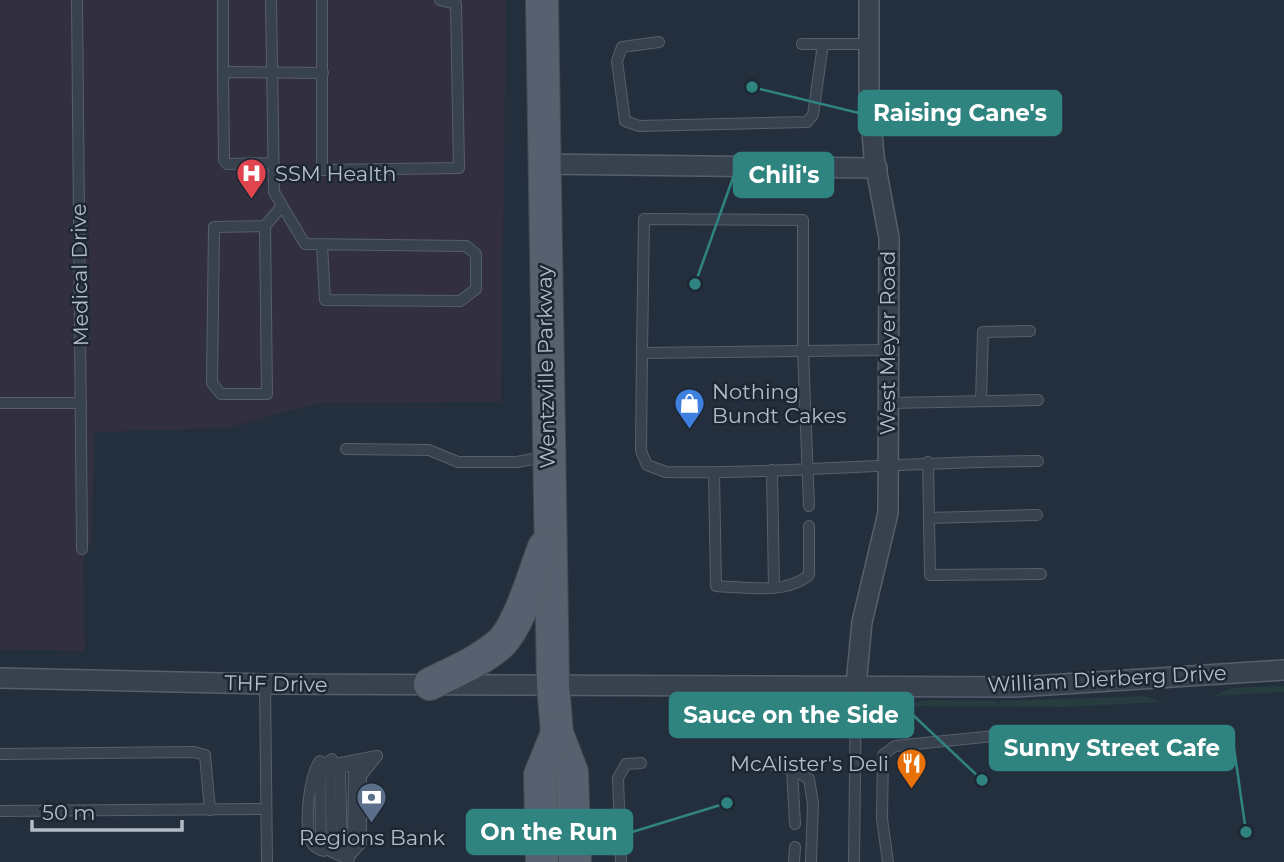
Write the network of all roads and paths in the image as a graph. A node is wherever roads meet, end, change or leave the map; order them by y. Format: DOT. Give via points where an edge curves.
graph roads {
  1 [pos="77,0"];
  2 [pos="223,0"];
  3 [pos="271,0"];
  4 [pos="322,0"];
  5 [pos="440,0"];
  6 [pos="542,0"];
  7 [pos="869,0"];
  8 [pos="659,42"];
  9 [pos="802,44"];
  10 [pos="823,44"];
  11 [pos="869,44"];
  12 [pos="223,72"];
  13 [pos="323,73"];
  14 [pos="272,74"];
  15 [pos="273,163"];
  16 [pos="542,164"];
  17 [pos="877,168"];
  18 [pos="282,206"];
  19 [pos="265,226"];
  20 [pos="322,245"];
  21 [pos="1030,331"];
  22 [pos="888,350"];
  23 [pos="803,351"];
  24 [pos="642,353"];
  25 [pos="1038,400"];
  26 [pos="981,401"];
  27 [pos="0,403"];
  28 [pos="81,403"];
  29 [pos="888,403"];
  30 [pos="346,449"];
  31 [pos="548,456"];
  32 [pos="1038,461"];
  33 [pos="928,462"];
  34 [pos="888,466"];
  35 [pos="772,470"];
  36 [pos="806,470"];
  37 [pos="714,472"];
  38 [pos="809,506"];
  39 [pos="1037,515"];
  40 [pos="929,517"];
  41 [pos="809,526"];
  42 [pos="550,533"];
  43 [pos="82,549"];
  44 [pos="1041,574"];
  45 [pos="774,587"];
  46 [pos="1284,670"];
  47 [pos="0,678"];
  48 [pos="265,684"];
  49 [pos="430,684"];
  50 [pos="553,685"];
  51 [pos="856,685"];
  52 [pos="557,733"];
  53 [pos="1033,750"];
  54 [pos="0,754"];
  55 [pos="377,756"];
  56 [pos="641,763"];
  57 [pos="773,765"];
  58 [pos="792,769"];
  59 [pos="210,810"];
  60 [pos="266,810"];
  61 [pos="0,811"];
  62 [pos="795,824"];
  63 [pos="795,847"];
  64 [pos="348,860"];
  65 [pos="267,862"];
  66 [pos="542,862"];
  67 [pos="575,862"];
  68 [pos="621,862"];
  69 [pos="794,862"];
  70 [pos="811,862"];
  71 [pos="855,862"];
  72 [pos="888,862"];
  1 -- 28 [label="lane, Medical Drive"];
  2 -- 12 [label="lane"];
  3 -- 14 [label="lane"];
  4 -- 13 [label="lane"];
  5 -- 13 [label="lane" via="456,4 458,168 322,170"];
  6 -- 16 [label="main road, Wentzville Parkway"];
  7 -- 11 [label="street, West Meyer Road"];
  8 -- 10 [label="lane" via="622,47 617,61 625,121 639,125 807,122 813,115"];
  9 -- 10 [label="lane"];
  10 -- 11 [label="lane"];
  11 -- 17 [label="street, West Meyer Road"];
  12 -- 14 [label="lane"];
  12 -- 15 [label="lane" via="224,160 227,164"];
  13 -- 14 [label="lane"];
  14 -- 15 [label="lane"];
  15 -- 18 [label="lane" via="274,192"];
  16 -- 17 [label="street"];
  16 -- 31 [label="main road, Wentzville Parkway"];
  17 -- 22 [label="street, West Meyer Road" via="888,238"];
  18 -- 19 [label="lane"];
  18 -- 20 [label="lane" via="305,244"];
  19 -- 19 [label="lane" via="214,227 212,383 221,394 267,394"];
  20 -- 20 [label="lane" via="325,300 460,301 476,289 476,254 466,246"];
  21 -- 26 [label="lane" via="983,332"];
  22 -- 23 [label="lane"];
  22 -- 29 [label="street, West Meyer Road"];
  23 -- 24 [label="lane"];
  23 -- 24 [label="lane" via="803,220 644,219"];
  23 -- 36 [label="lane"];
  24 -- 37 [label="lane" via="641,451 648,465 666,472"];
  25 -- 26 [label="lane"];
  26 -- 29 [label="lane"];
  27 -- 28 [label="lane"];
  28 -- 43 [label="lane, Medical Drive"];
  29 -- 34 [label="street, West Meyer Road"];
  30 -- 31 [label="lane" via="429,450 458,462 517,462"];
  31 -- 42 [label="main road, Wentzville Parkway"];
  32 -- 33 [label="lane"];
  33 -- 34 [label="lane"];
  33 -- 40 [label="lane"];
  34 -- 36 [label="lane"];
  34 -- 51 [label="street, West Meyer Road" via="888,513 862,622"];
  35 -- 36 [label="lane"];
  35 -- 37 [label="lane"];
  35 -- 45 [label="lane"];
  36 -- 38 [label="lane"];
  37 -- 45 [label="lane" via="716,586"];
  39 -- 40 [label="lane"];
  40 -- 44 [label="lane" via="930,575"];
  41 -- 45 [label="lane" via="809,575 800,583"];
  42 -- 49 [label="main road" via="503,641"];
  42 -- 50 [label="main road, Wentzville Parkway"];
  46 -- 51 [label="street, William Dierberg Drive" via="1078,685"];
  47 -- 48 [label="street, THF Drive"];
  48 -- 49 [label="street, THF Drive"];
  48 -- 60 [label="lane"];
  49 -- 50 [label="street, THF Drive"];
  50 -- 51 [label="street, William Dierberg Drive"];
  50 -- 52 [label="main road, Wentzville Parkway"];
  51 -- 71 [label="lane"];
  52 -- 66 [label="main road, Wentzville Parkway" via="540,775"];
  52 -- 67 [label="main road, Wentzville Parkway" via="572,772"];
  53 -- 72 [label="lane" via="1014,734 953,738 889,750 881,764"];
  54 -- 59 [label="lane" via="194,752 205,755"];
  55 -- 64 [label="lane" via="361,776 361,843"];
  55 -- 64 [label="lane" via="340,769 342,854"];
  55 -- 64 [label="lane" via="332,759 320,768 321,850"];
  56 -- 68 [label="lane" via="626,764 618,778"];
  57 -- 58 [label="lane"];
  58 -- 62 [label="lane"];
  58 -- 70 [label="lane" via="810,779"];
  59 -- 60 [label="lane"];
  59 -- 61 [label="lane"];
  60 -- 65 [label="lane"];
  63 -- 69 [label="lane"];
}
